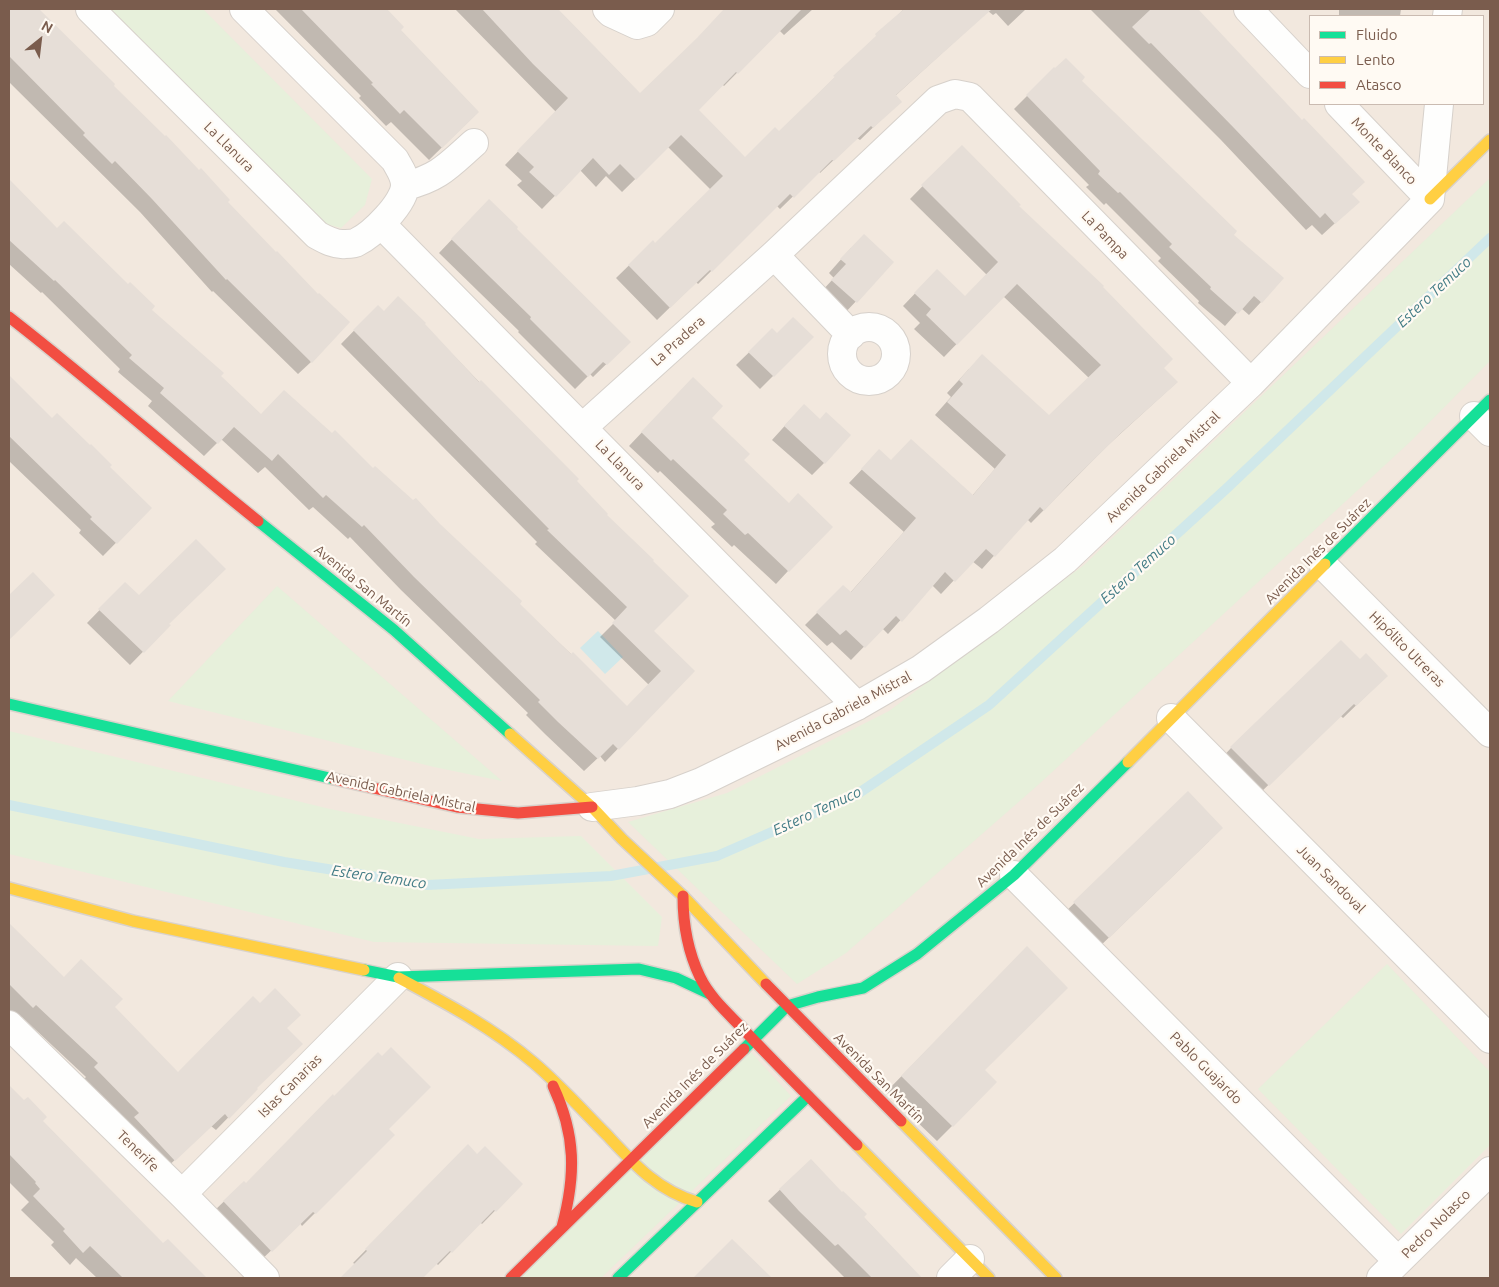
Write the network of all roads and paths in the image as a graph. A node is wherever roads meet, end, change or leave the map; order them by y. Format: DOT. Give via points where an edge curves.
graph roads {
  1 [pos="90,9"];
  2 [pos="244,9"];
  3 [pos="607,9"];
  4 [pos="660,9"];
  5 [pos="1248,9"];
  6 [pos="1309,73"];
  7 [pos="955,94"];
  8 [pos="1340,105"];
  9 [pos="1439,105"];
  10 [pos="1490,140"];
  11 [pos="474,142"];
  12 [pos="405,186"];
  13 [pos="1430,199"];
  14 [pos="381,224"];
  15 [pos="774,255"];
  16 [pos="9,317"];
  17 [pos="851,335"];
  18 [pos="1251,383"];
  19 [pos="1485,416"];
  20 [pos="583,427"];
  21 [pos="1324,566"];
  22 [pos="9,704"];
  23 [pos="857,706"];
  24 [pos="1171,718"];
  25 [pos="1490,733"];
  26 [pos="592,807"];
  27 [pos="1014,874"];
  28 [pos="9,888"];
  29 [pos="683,896"];
  30 [pos="398,977"];
  31 [pos="710,994"];
  32 [pos="787,1006"];
  33 [pos="9,1025"];
  34 [pos="1490,1039"];
  35 [pos="753,1040"];
  36 [pos="548,1076"];
  37 [pos="808,1096"];
  38 [pos="631,1160"];
  39 [pos="1490,1171"];
  40 [pos="182,1194"];
  41 [pos="697,1202"];
  42 [pos="562,1228"];
  43 [pos="970,1259"];
  44 [pos="1390,1270"];
  45 [pos="265,1278"];
  46 [pos="511,1278"];
  47 [pos="618,1278"];
  48 [pos="951,1278"];
  49 [pos="989,1278"];
  50 [pos="1056,1278"];
  1 -- 14 [label="street, La Llanura" via="317,235 344,245 356,243"];
  2 -- 12 [label="street" via="395,160 403,173"];
  3 -- 4 [label="street" via="637,26 647,22"];
  5 -- 6 [label="street"];
  7 -- 15 [label="street, La Pradera" via="938,100"];
  7 -- 18 [label="street, La Pampa" via="970,97"];
  8 -- 13 [label="street, Monte Blanco"];
  9 -- 13 [label="street"];
  10 -- 13 [label="main road, Avenida Gabriela Mistral"];
  11 -- 12 [label="street" via="437,175"];
  12 -- 14 [label="street, La Llanura" via="400,199"];
  13 -- 18 [label="street, Avenida Gabriela Mistral"];
  14 -- 20 [label="street, La Llanura"];
  15 -- 17 [label="street"];
  15 -- 20 [label="street, La Pradera"];
  16 -- 26 [label="main road, Avenida San Martín" via="394,630"];
  18 -- 23 [label="street, Avenida Gabriela Mistral" via="1065,560 921,669"];
  19 -- 21 [label="main road, Avenida Inés de Suárez"];
  20 -- 23 [label="street, La Llanura"];
  21 -- 24 [label="main road, Avenida Inés de Suárez"];
  21 -- 25 [label="street, Hipólito Utreras"];
  22 -- 26 [label="main road, Avenida Gabriela Mistral" via="457,807 518,813"];
  23 -- 26 [label="street, Avenida Gabriela Mistral" via="670,794 638,802"];
  24 -- 27 [label="main road, Avenida Inés de Suárez"];
  24 -- 34 [label="street, Juan Sandoval"];
  26 -- 29 [label="main road, Avenida San Martín"];
  27 -- 32 [label="main road, Avenida Inés de Suárez" via="917,954 863,988"];
  27 -- 44 [label="street, Pablo Guajardo"];
  28 -- 30 [label="main road" via="133,921"];
  29 -- 31 [label="main road" via="686,941"];
  29 -- 32 [label="main road, Avenida San Martín"];
  30 -- 31 [label="main road" via="639,969 689,982"];
  30 -- 36 [label="main road" via="470,1017"];
  30 -- 40 [label="street, Islas Canarias"];
  31 -- 35 [label="main road"];
  32 -- 35 [label="main road, Avenida Inés de Suárez"];
  32 -- 50 [label="main road, Avenida San Martín"];
  33 -- 40 [label="street, Tenerife"];
  35 -- 37 [label="main road"];
  35 -- 38 [label="main road, Avenida Inés de Suárez"];
  36 -- 38 [label="main road"];
  36 -- 42 [label="main road" via="565,1115 573,1160 570,1198"];
  37 -- 41 [label="main road"];
  37 -- 43 [label="main road"];
  38 -- 41 [label="main road" via="643,1174 666,1191"];
  38 -- 42 [label="main road, Avenida Inés de Suárez"];
  39 -- 44 [label="street, Pedro Nolasco"];
  40 -- 45 [label="street, Tenerife"];
  41 -- 47 [label="main road"];
  42 -- 46 [label="main road, Avenida Inés de Suárez"];
  43 -- 48 [label="street"];
  43 -- 49 [label="main road"];
}
